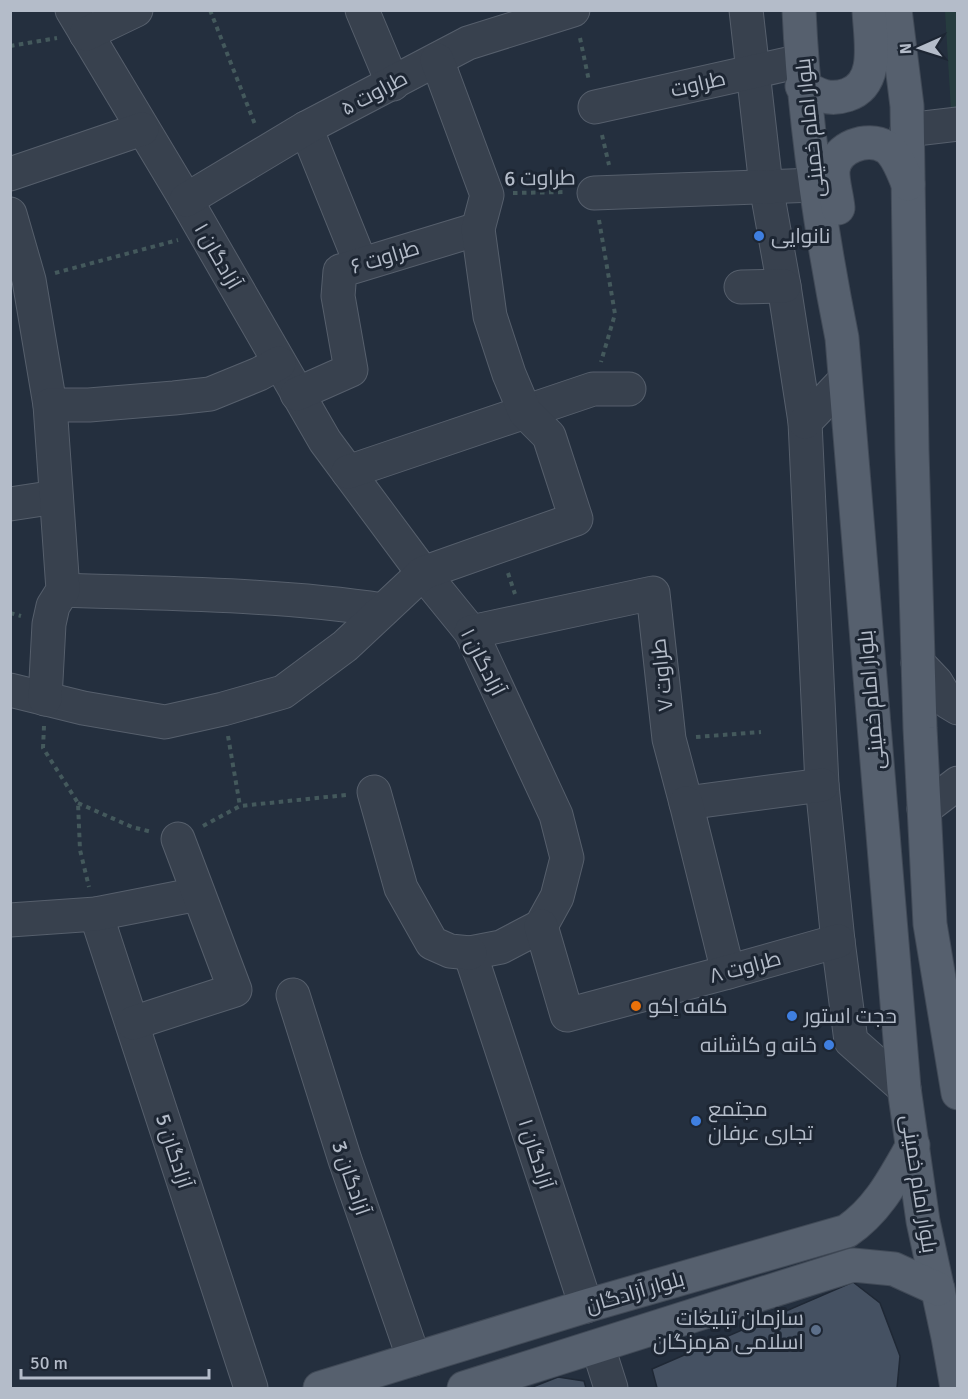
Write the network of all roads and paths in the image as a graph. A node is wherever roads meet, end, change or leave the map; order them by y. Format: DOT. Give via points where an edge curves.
graph roads {
  1 [pos="136,10"];
  2 [pos="210,10"];
  3 [pos="362,10"];
  4 [pos="746,10"];
  5 [pos="799,10"];
  6 [pos="869,10"];
  7 [pos="895,10"];
  8 [pos="564,12"];
  9 [pos="79,22"];
  10 [pos="10,46"];
  11 [pos="437,60"];
  12 [pos="753,71"];
  13 [pos="802,74"];
  14 [pos="393,84"];
  15 [pos="595,107"];
  16 [pos="957,124"];
  17 [pos="306,128"];
  18 [pos="142,129"];
  19 [pos="907,130"];
  20 [pos="266,152"];
  21 [pos="10,174"];
  22 [pos="908,184"];
  23 [pos="815,185"];
  24 [pos="766,186"];
  25 [pos="594,193"];
  26 [pos="487,195"];
  27 [pos="186,200"];
  28 [pos="10,214"];
  29 [pos="478,229"];
  30 [pos="205,233"];
  31 [pos="361,264"];
  32 [pos="29,280"];
  33 [pos="784,286"];
  34 [pos="741,287"];
  35 [pos="842,338"];
  36 [pos="279,363"];
  37 [pos="844,381"];
  38 [pos="593,389"];
  39 [pos="629,389"];
  40 [pos="297,394"];
  41 [pos="50,405"];
  42 [pos="525,412"];
  43 [pos="805,422"];
  44 [pos="348,472"];
  45 [pos="56,497"];
  46 [pos="10,504"];
  47 [pos="501,546"];
  48 [pos="423,573"];
  49 [pos="63,590"];
  50 [pos="383,610"];
  51 [pos="522,621"];
  52 [pos="471,632"];
  53 [pos="918,663"];
  54 [pos="10,690"];
  55 [pos="45,699"];
  56 [pos="957,708"];
  57 [pos="223,709"];
  58 [pos="761,732"];
  59 [pos="669,739"];
  60 [pos="957,783"];
  61 [pos="822,785"];
  62 [pos="374,792"];
  63 [pos="78,803"];
  64 [pos="686,803"];
  65 [pos="240,806"];
  66 [pos="924,809"];
  67 [pos="178,839"];
  68 [pos="198,894"];
  69 [pos="96,914"];
  70 [pos="10,920"];
  71 [pos="541,926"];
  72 [pos="838,941"];
  73 [pos="470,953"];
  74 [pos="728,972"];
  75 [pos="293,995"];
  76 [pos="133,1023"];
  77 [pos="904,1088"];
  78 [pos="957,1093"];
  79 [pos="913,1145"];
  80 [pos="938,1289"];
  81 [pos="586,1306"];
  82 [pos="598,1347"];
  83 [pos="414,1359"];
  84 [pos="251,1389"];
  85 [pos="320,1389"];
  86 [pos="465,1389"];
  87 [pos="611,1389"];
  88 [pos="957,1389"];
  1 -- 9 [label="street"];
  2 -- 20 [label="path"];
  3 -- 14 [label="street"];
  4 -- 12 [label="street"];
  5 -- 13 [label="main road, بلوار امام خمینی"];
  6 -- 13 [label="main road" via="871,59 861,88 837,98 822,97"];
  7 -- 19 [label="main road"];
  8 -- 11 [label="street, طراوت ۵" via="468,43"];
  9 -- 10 [label="path"];
  9 -- 18 [label="street, آزادگان ۱"];
  11 -- 14 [label="street, طراوت ۵"];
  11 -- 26 [label="street"];
  12 -- 13 [label="street, طراوت"];
  12 -- 15 [label="street, طراوت"];
  12 -- 24 [label="street"];
  13 -- 23 [label="main road, بلوار امام خمینی"];
  14 -- 17 [label="street, طراوت ۵"];
  16 -- 19 [label="street"];
  17 -- 20 [label="street, طراوت ۵"];
  17 -- 31 [label="street"];
  18 -- 21 [label="street"];
  18 -- 27 [label="street, آزادگان ۱"];
  19 -- 22 [label="main road"];
  20 -- 27 [label="street, طراوت ۵"];
  22 -- 35 [label="main road" via="887,148 870,142 853,144 833,169 841,232"];
  22 -- 53 [label="main road"];
  23 -- 24 [label="street"];
  23 -- 35 [label="main road, بلوار امام خمینی"];
  24 -- 25 [label="street"];
  24 -- 33 [label="street"];
  25 -- 26 [label="path, طراوت 6"];
  25 -- 38 [label="path" via="615,314"];
  26 -- 29 [label="street"];
  27 -- 30 [label="street, آزادگان ۱"];
  28 -- 32 [label="street"];
  29 -- 31 [label="street, طراوت ۶"];
  29 -- 42 [label="street" via="490,316"];
  30 -- 32 [label="path"];
  30 -- 36 [label="street, آزادگان ۱"];
  31 -- 40 [label="street, طراوت ۶" via="340,271 338,296 351,370"];
  32 -- 41 [label="street"];
  33 -- 34 [label="street"];
  33 -- 43 [label="street"];
  35 -- 37 [label="main road, بلوار امام خمینی"];
  36 -- 40 [label="street, آزادگان ۱"];
  36 -- 41 [label="street" via="210,394"];
  37 -- 43 [label="street"];
  37 -- 77 [label="main road, بلوار امام خمینی"];
  38 -- 39 [label="street"];
  38 -- 42 [label="street"];
  40 -- 44 [label="street, آزادگان ۱"];
  41 -- 45 [label="street"];
  42 -- 44 [label="street"];
  42 -- 47 [label="street" via="549,436 576,519"];
  43 -- 61 [label="street"];
  44 -- 48 [label="street, آزادگان ۱"];
  45 -- 46 [label="street"];
  45 -- 49 [label="street"];
  47 -- 48 [label="street"];
  47 -- 51 [label="path"];
  48 -- 50 [label="street"];
  48 -- 52 [label="street, آزادگان ۱"];
  49 -- 50 [label="street" via="239,597"];
  49 -- 55 [label="street" via="53,606 49,624"];
  50 -- 57 [label="street" via="345,646 284,692"];
  51 -- 52 [label="street, طراوت ۷"];
  51 -- 59 [label="street, طراوت ۷" via="653,593"];
  52 -- 71 [label="street, آزادگان ۱" via="556,815 567,858 557,897"];
  53 -- 56 [label="street"];
  53 -- 66 [label="main road"];
  54 -- 55 [label="street"];
  55 -- 57 [label="street" via="165,722"];
  55 -- 63 [label="path" via="43,748"];
  57 -- 65 [label="path"];
  58 -- 59 [label="path"];
  59 -- 64 [label="street, طراوت ۷"];
  60 -- 66 [label="street"];
  61 -- 64 [label="street"];
  61 -- 72 [label="street"];
  62 -- 65 [label="path"];
  62 -- 73 [label="street" via="401,888 432,943 450,951"];
  63 -- 67 [label="path" via="132,827"];
  63 -- 69 [label="path" via="80,850"];
  64 -- 74 [label="street, طراوت ۷"];
  65 -- 67 [label="path"];
  66 -- 78 [label="main road" via="930,924"];
  67 -- 68 [label="street"];
  68 -- 69 [label="street"];
  68 -- 76 [label="street" via="235,990"];
  69 -- 70 [label="street"];
  69 -- 76 [label="street, آزادگان 5"];
  71 -- 73 [label="street" via="501,947"];
  71 -- 74 [label="street, طراوت ۸" via="567,1015"];
  72 -- 74 [label="street, طراوت ۸"];
  72 -- 77 [label="street" via="851,1041"];
  73 -- 81 [label="street, آزادگان ۱"];
  75 -- 83 [label="street, آزادگان 3"];
  76 -- 84 [label="street, آزادگان 5"];
  77 -- 79 [label="main road, بلوار امام خمینی"];
  79 -- 80 [label="main road, بلوار امام خمینی" via="923,1221"];
  79 -- 81 [label="main road, بلوار آزادگان" via="875,1207 847,1231"];
  80 -- 82 [label="main road, بلوار آزادگان" via="894,1269 852,1265"];
  80 -- 88 [label="main road, بلوار امام خمینی"];
  81 -- 82 [label="main road"];
  81 -- 83 [label="main road, بلوار آزادگان"];
  82 -- 86 [label="main road, بلوار آزادگان"];
  82 -- 87 [label="street"];
  83 -- 85 [label="main road, بلوار آزادگان"];
}
